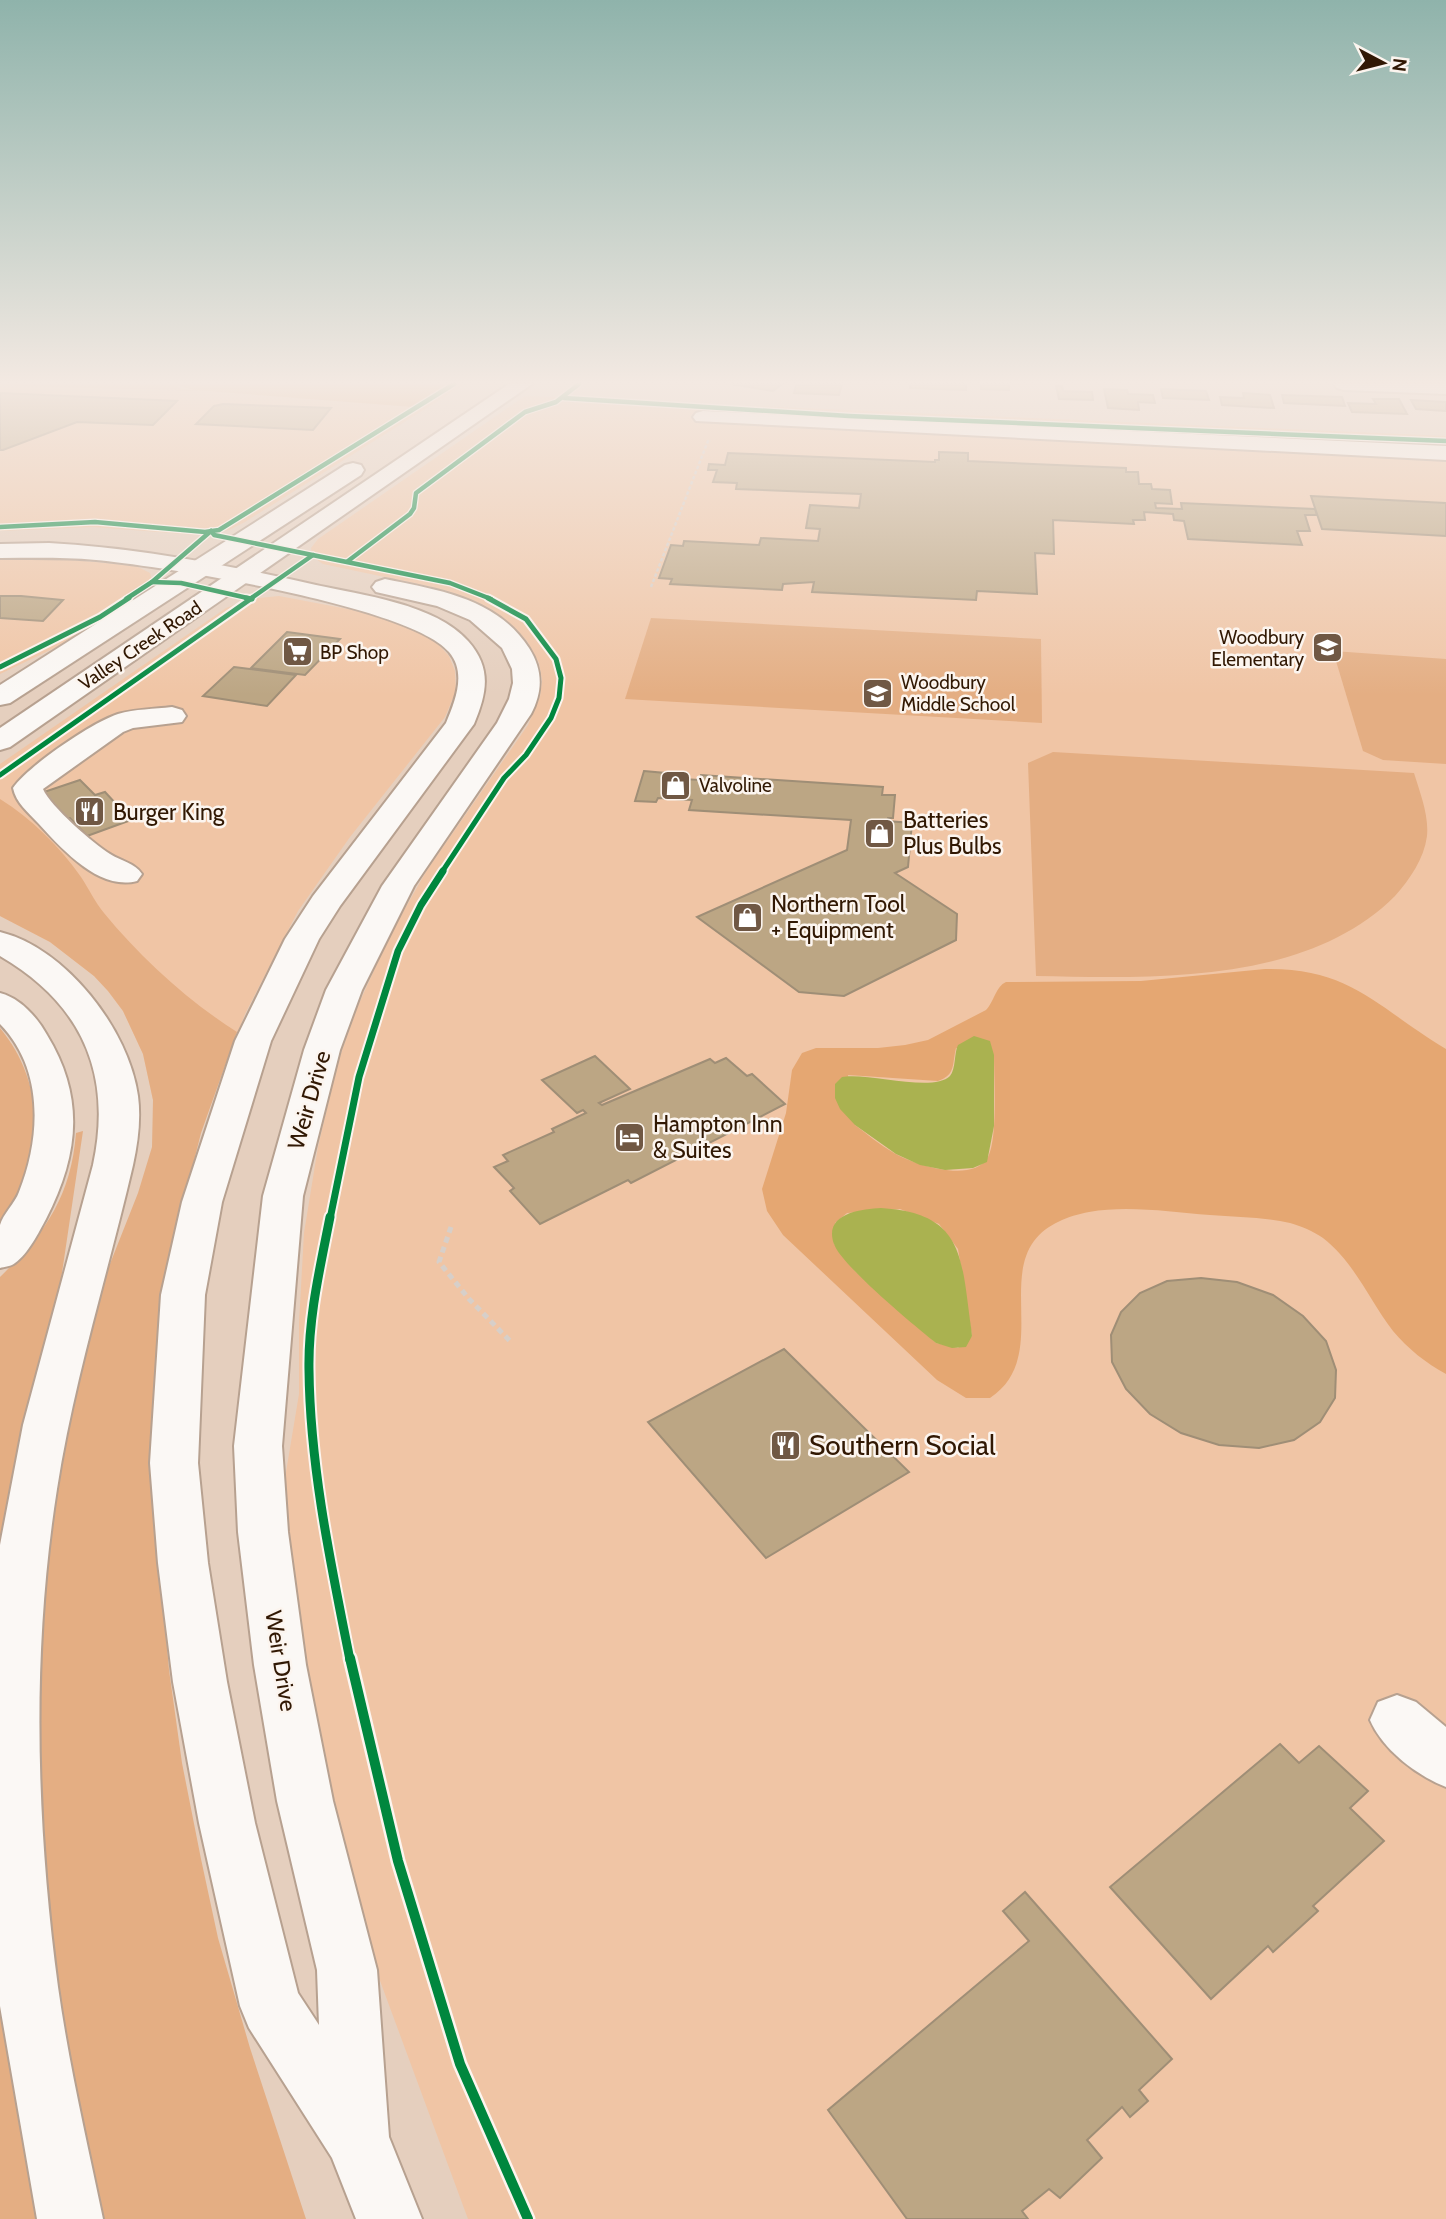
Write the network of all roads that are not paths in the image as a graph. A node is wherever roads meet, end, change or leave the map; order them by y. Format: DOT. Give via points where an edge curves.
graph roads {
  1 [pos="346,488"];
  2 [pos="363,488"];
  3 [pos="0,538"];
  4 [pos="0,551"];
  5 [pos="243,565"];
  6 [pos="203,569"];
  7 [pos="0,697"];
  8 [pos="172,716"];
  9 [pos="0,740"];
  10 [pos="126,874"];
  11 [pos="0,942"];
  12 [pos="0,1004"];
  13 [pos="0,1252"];
  14 [pos="1397,1720"];
  15 [pos="1446,1761"];
  16 [pos="357,2138"];
  17 [pos="70,2219"];
  18 [pos="389,2219"];
  1 -- 5 [label="main road, Valley Creek Road"];
  2 -- 5 [label="main road, Valley Creek Road"];
  3 -- 5 [label="main road, Weir Drive" via="124,537"];
  4 -- 6 [label="main road, Weir Drive" via="100,551"];
  5 -- 6 [label="main road, Weir Drive"];
  5 -- 9 [label="main road, Valley Creek Road"];
  5 -- 16 [label="main road, Weir Drive" via="414,618 443,632 460,645 471,663 474,682 460,724 302,939 253,1041 202,1202 183,1295 174,1463 195,1646 227,1824 271,2007"];
  5 -- 16 [label="main road, Weir Drive" via="455,603 506,635 523,659 527,682 511,724 398,886 344,990 322,1049 283,1196 258,1446 263,1532 280,1665 305,1801 347,1970"];
  6 -- 7 [label="main road, Valley Creek Road"];
  8 -- 10 [label="main road" via="113,726 28,788 30,796 85,853"];
  11 -- 17 [label="main road" via="57,980 85,1011 107,1049 120,1097 112,1164 40,1447 24,1545 14,1658 12,1777 20,1914 37,2044"];
  12 -- 13 [label="main road" via="24,1026 45,1060 56,1116 43,1188 29,1216"];
  14 -- 15 [label="main road"];
  16 -- 18 [label="main road, Weir Drive"];
}
